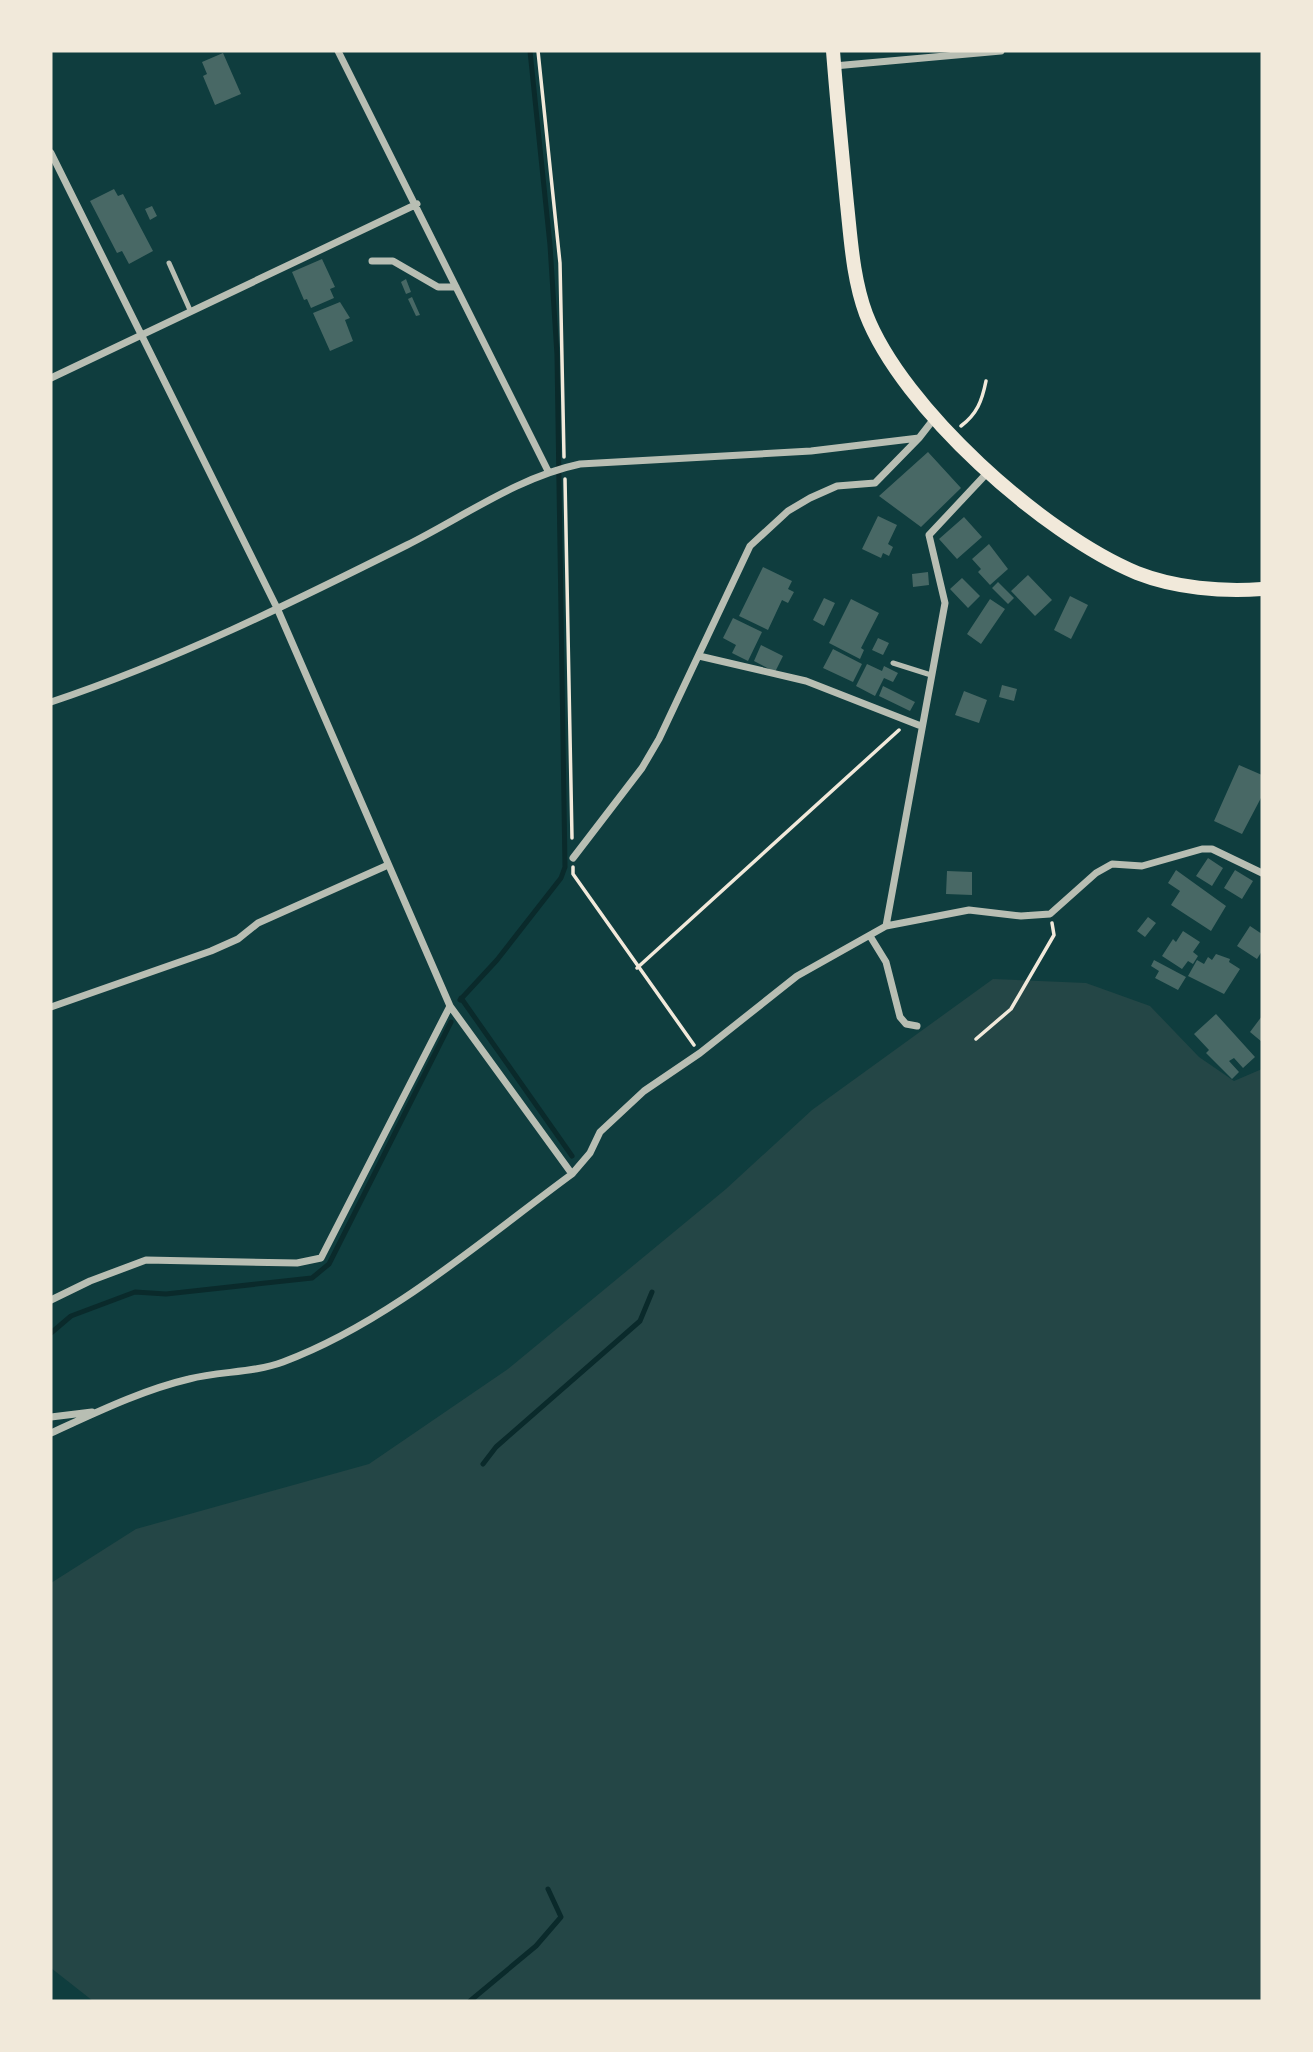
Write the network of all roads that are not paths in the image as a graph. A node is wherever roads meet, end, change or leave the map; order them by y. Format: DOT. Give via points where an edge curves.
graph roads {
  1 [pos="338,51"];
  2 [pos="1001,51"];
  3 [pos="834,58"];
  4 [pos="51,153"];
  5 [pos="417,204"];
  6 [pos="372,261"];
  7 [pos="169,264"];
  8 [pos="456,287"];
  9 [pos="190,310"];
  10 [pos="142,332"];
  11 [pos="51,377"];
  12 [pos="933,420"];
  13 [pos="919,438"];
  14 [pos="548,471"];
  15 [pos="989,471"];
  16 [pos="1262,589"];
  17 [pos="277,608"];
  18 [pos="699,656"];
  19 [pos="893,663"];
  20 [pos="931,675"];
  21 [pos="51,702"];
  22 [pos="921,726"];
  23 [pos="573,858"];
  24 [pos="388,865"];
  25 [pos="1262,873"];
  26 [pos="886,926"];
  27 [pos="870,936"];
  28 [pos="450,1006"];
  29 [pos="51,1007"];
  30 [pos="918,1026"];
  31 [pos="572,1174"];
  32 [pos="51,1300"];
  33 [pos="99,1411"];
  34 [pos="51,1417"];
  35 [pos="51,1433"];
  1 -- 5 [label="street"];
  2 -- 3 [label="street"];
  3 -- 12 [label="main road" via="854,270 865,311 881,348"];
  4 -- 10 [label="street"];
  5 -- 8 [label="street"];
  5 -- 9 [label="street"];
  6 -- 8 [label="street" via="393,261 438,287"];
  7 -- 9 [label="lane"];
  8 -- 14 [label="street"];
  9 -- 10 [label="street"];
  10 -- 11 [label="street"];
  10 -- 17 [label="street"];
  12 -- 13 [label="street"];
  12 -- 15 [label="main road"];
  13 -- 14 [label="street"];
  13 -- 18 [label="street" via="875,482 837,486 810,498 788,511 750,546"];
  14 -- 17 [label="street"];
  15 -- 16 [label="main road" via="1076,538 1139,573 1202,588"];
  15 -- 20 [label="street" via="929,535 944,603"];
  17 -- 21 [label="street" via="114,681"];
  17 -- 24 [label="street"];
  18 -- 22 [label="street" via="806,681"];
  18 -- 23 [label="street" via="642,768"];
  19 -- 20 [label="lane"];
  20 -- 22 [label="street"];
  22 -- 26 [label="street"];
  24 -- 28 [label="street"];
  24 -- 29 [label="street" via="258,923 238,939 211,951"];
  25 -- 26 [label="street" via="1212,849 1195,850 1142,866 1112,864 1050,915 969,910"];
  26 -- 27 [label="street"];
  27 -- 30 [label="street" via="887,962 900,1017 906,1024"];
  27 -- 31 [label="street" via="797,976 644,1091 600,1132"];
  28 -- 31 [label="street"];
  28 -- 32 [label="street" via="321,1258 297,1263 146,1260"];
  31 -- 33 [label="street" via="373,1318 328,1343 281,1363 189,1379"];
  33 -- 34 [label="street"];
  33 -- 35 [label="street"];
}
